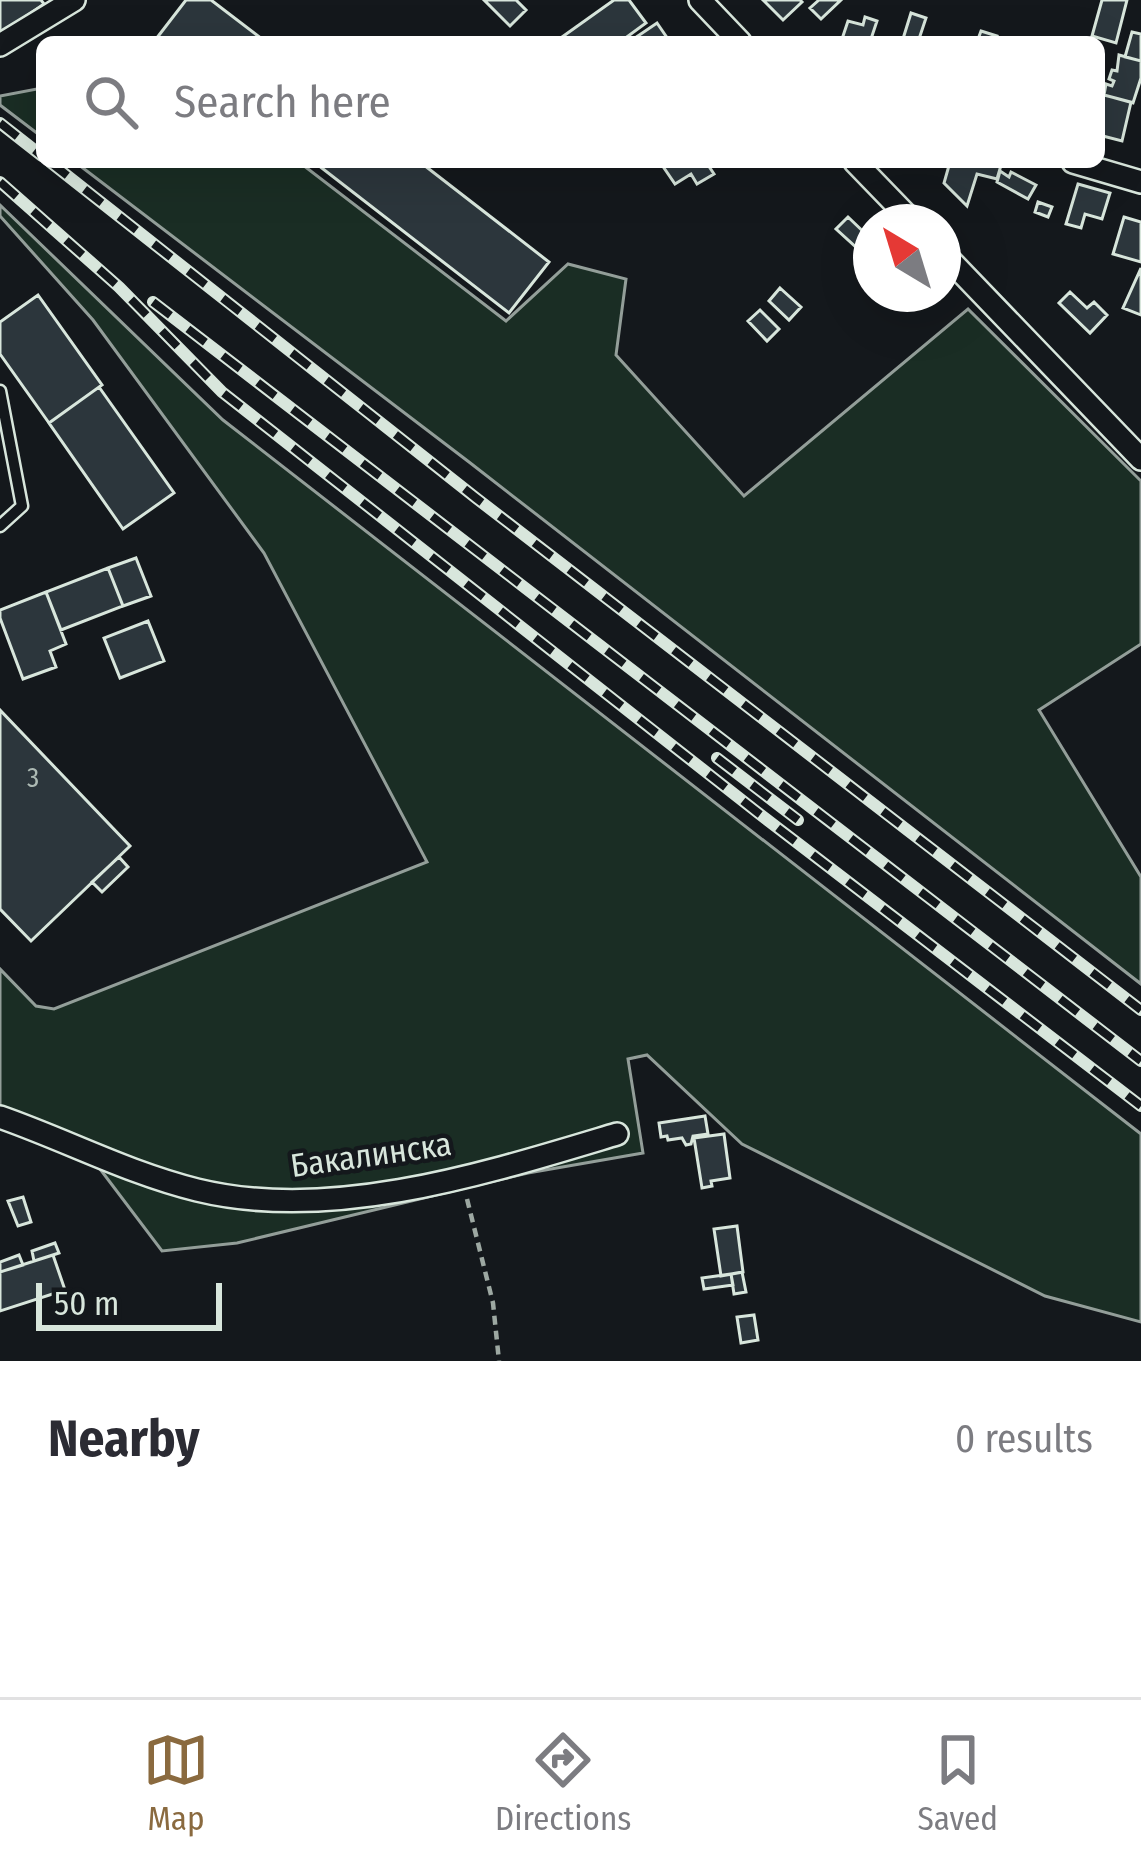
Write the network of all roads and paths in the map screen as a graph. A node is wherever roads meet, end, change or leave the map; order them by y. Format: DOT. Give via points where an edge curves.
graph roads {
  1 [pos="74,0"];
  2 [pos="700,0"];
  3 [pos="734,36"];
  4 [pos="0,45"];
  5 [pos="861,168"];
  6 [pos="1093,168"];
  7 [pos="1141,182"];
  8 [pos="896,204"];
  9 [pos="961,272"];
  10 [pos="0,392"];
  11 [pos="1141,459"];
  12 [pos="0,526"];
  13 [pos="0,1117"];
  14 [pos="617,1134"];
  15 [pos="461,1176"];
  16 [pos="499,1361"];
  1 -- 4 [label="street"];
  2 -- 3 [label="street"];
  5 -- 8 [label="street"];
  6 -- 7 [label="street"];
  9 -- 11 [label="street"];
  10 -- 12 [label="lane" via="22,506"];
  13 -- 15 [label="street, Бакалинска" via="121,1167 258,1201 322,1202"];
  14 -- 15 [label="street, Бакалинска"];
  15 -- 16 [label="path" via="494,1303"];
}
